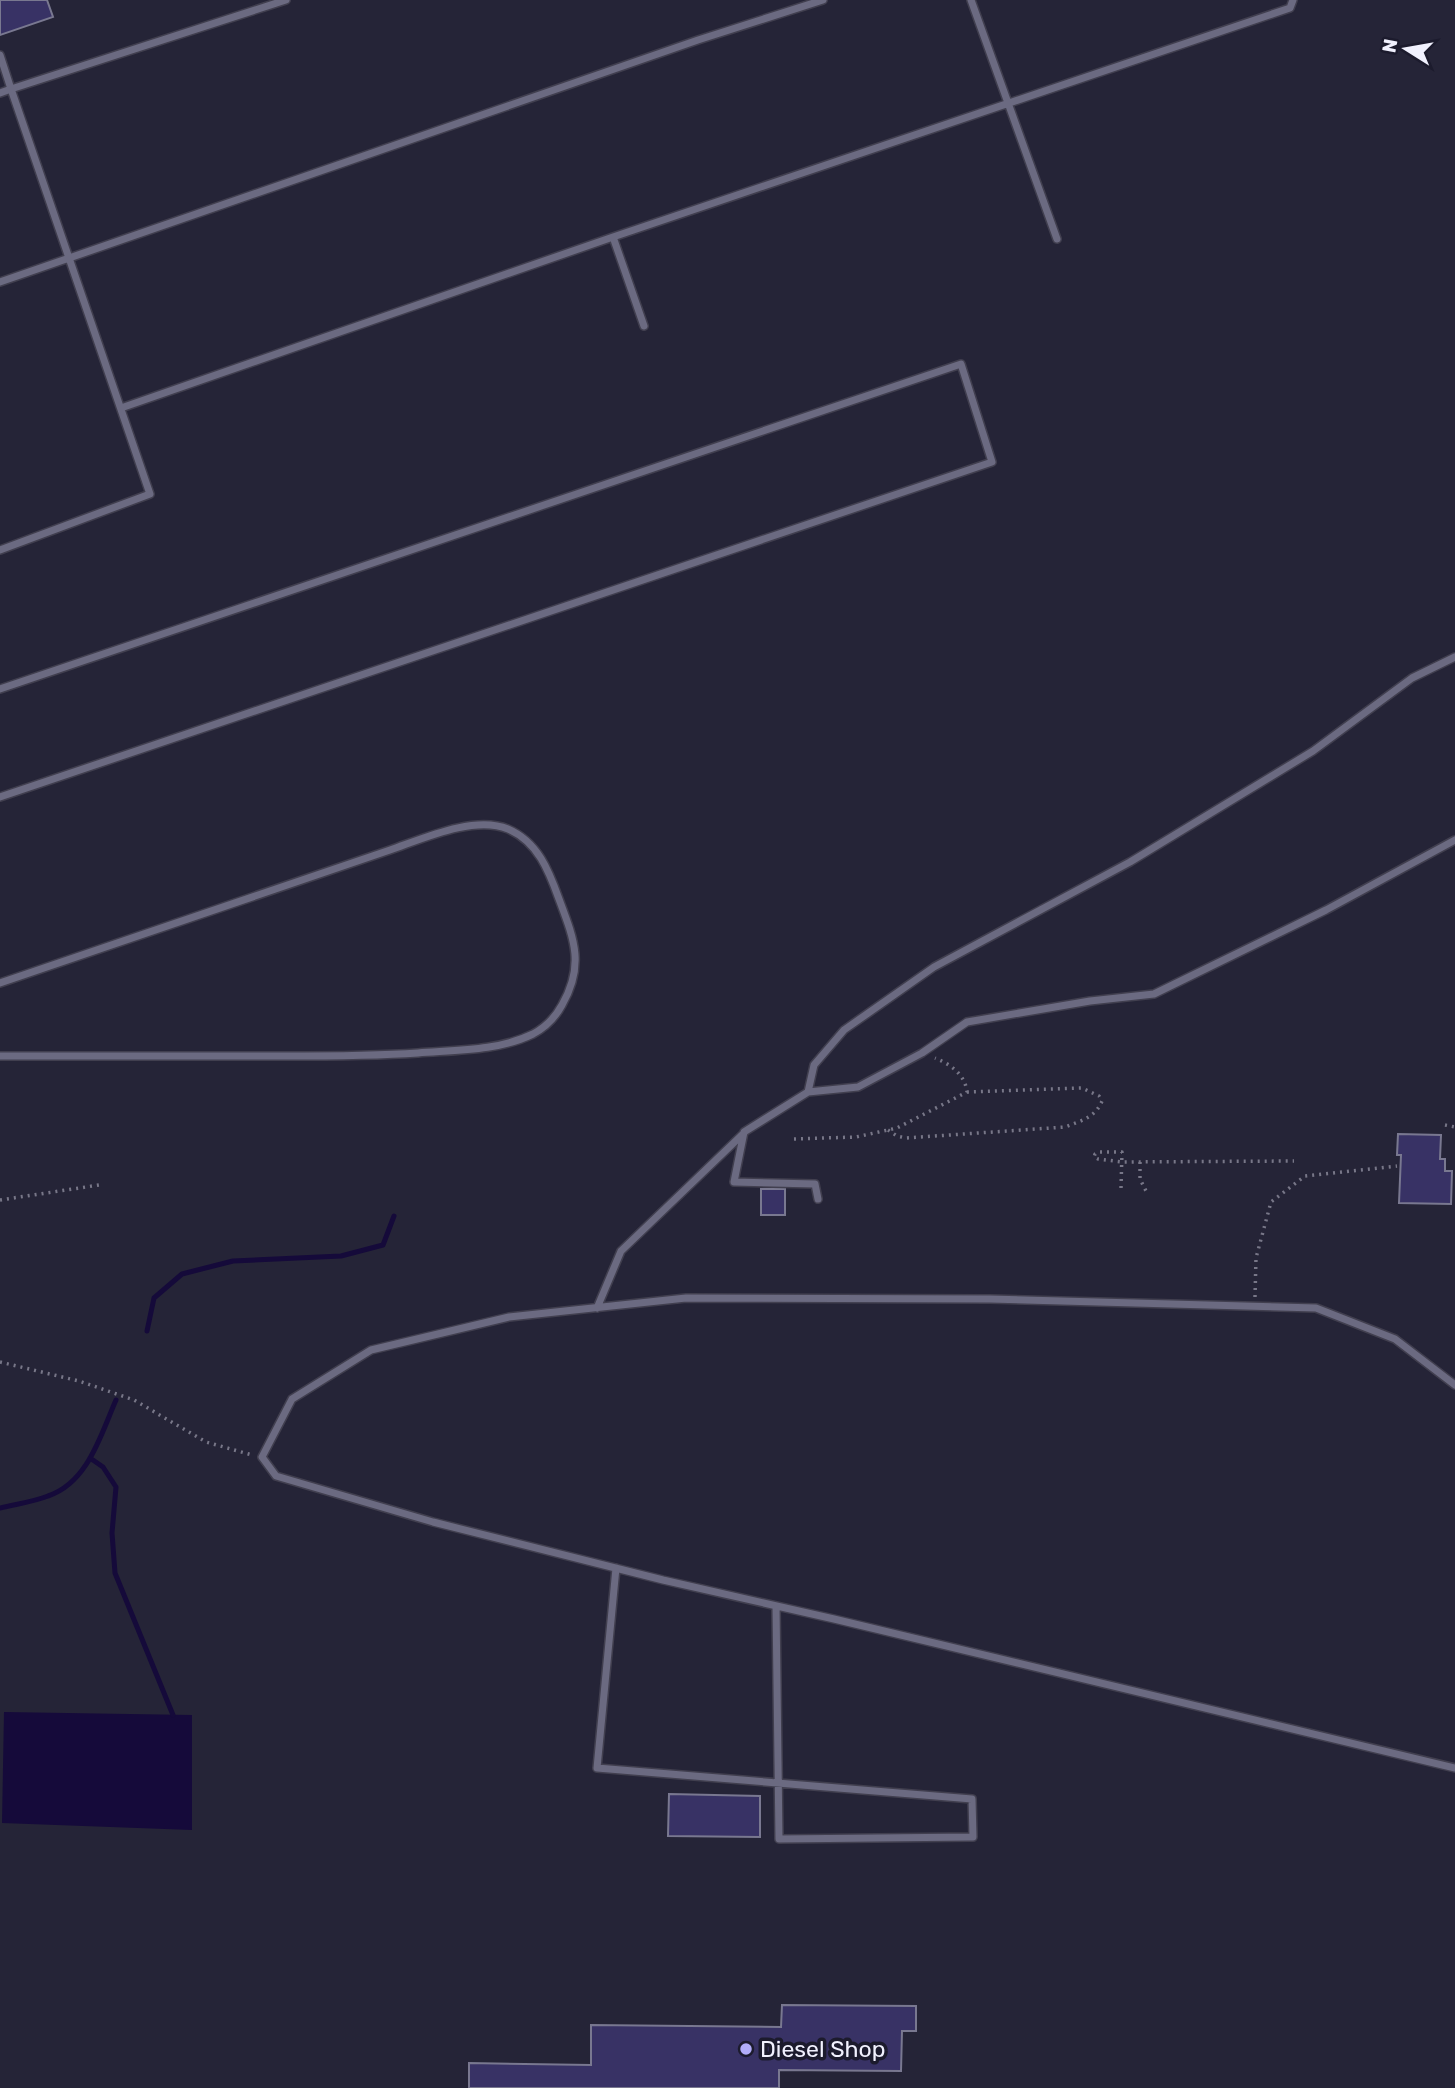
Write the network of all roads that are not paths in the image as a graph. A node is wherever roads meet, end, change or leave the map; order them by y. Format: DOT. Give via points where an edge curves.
graph roads {
  1 [pos="286,0"];
  2 [pos="823,0"];
  3 [pos="971,0"];
  4 [pos="1293,0"];
  5 [pos="0,55"];
  6 [pos="11,89"];
  7 [pos="0,93"];
  8 [pos="1008,103"];
  9 [pos="613,237"];
  10 [pos="1057,239"];
  11 [pos="69,258"];
  12 [pos="0,282"];
  13 [pos="644,326"];
  14 [pos="121,408"];
  15 [pos="0,550"];
  16 [pos="1455,657"];
  17 [pos="0,689"];
  18 [pos="0,797"];
  19 [pos="1455,840"];
  20 [pos="0,983"];
  21 [pos="0,1056"];
  22 [pos="808,1092"];
  23 [pos="744,1132"];
  24 [pos="818,1199"];
  25 [pos="597,1308"];
  26 [pos="1455,1385"];
  27 [pos="616,1568"];
  28 [pos="776,1606"];
  29 [pos="1455,1768"];
  30 [pos="779,1784"];
  1 -- 6 [label="lane"];
  2 -- 11 [label="lane"];
  3 -- 8 [label="lane"];
  4 -- 8 [label="lane" via="1290,8"];
  5 -- 6 [label="lane"];
  6 -- 7 [label="lane"];
  6 -- 11 [label="lane"];
  8 -- 9 [label="lane"];
  8 -- 10 [label="lane"];
  9 -- 13 [label="lane"];
  9 -- 14 [label="lane"];
  11 -- 12 [label="lane"];
  11 -- 14 [label="lane"];
  14 -- 15 [label="lane" via="150,494"];
  16 -- 22 [label="lane" via="1412,678 1321,746 1130,862 934,967 844,1030 814,1065"];
  17 -- 18 [label="lane" via="961,364 992,462"];
  19 -- 22 [label="lane" via="1326,910 1154,994 967,1022 922,1053 858,1087"];
  20 -- 21 [label="lane" via="471,826 508,829 538,852 570,926 576,957 572,985 549,1024 514,1042 488,1047 372,1056"];
  22 -- 23 [label="lane"];
  23 -- 24 [label="lane" via="734,1182 815,1184"];
  23 -- 25 [label="lane" via="621,1251"];
  25 -- 26 [label="lane" via="686,1298 990,1298 1316,1308 1395,1339"];
  25 -- 27 [label="lane" via="509,1317 370,1350 292,1399 262,1457 276,1476"];
  27 -- 28 [label="lane"];
  27 -- 30 [label="lane" via="597,1769"];
  28 -- 29 [label="lane"];
  28 -- 30 [label="lane"];
  30 -- 30 [label="lane" via="779,1839 973,1837 972,1799"];
}
